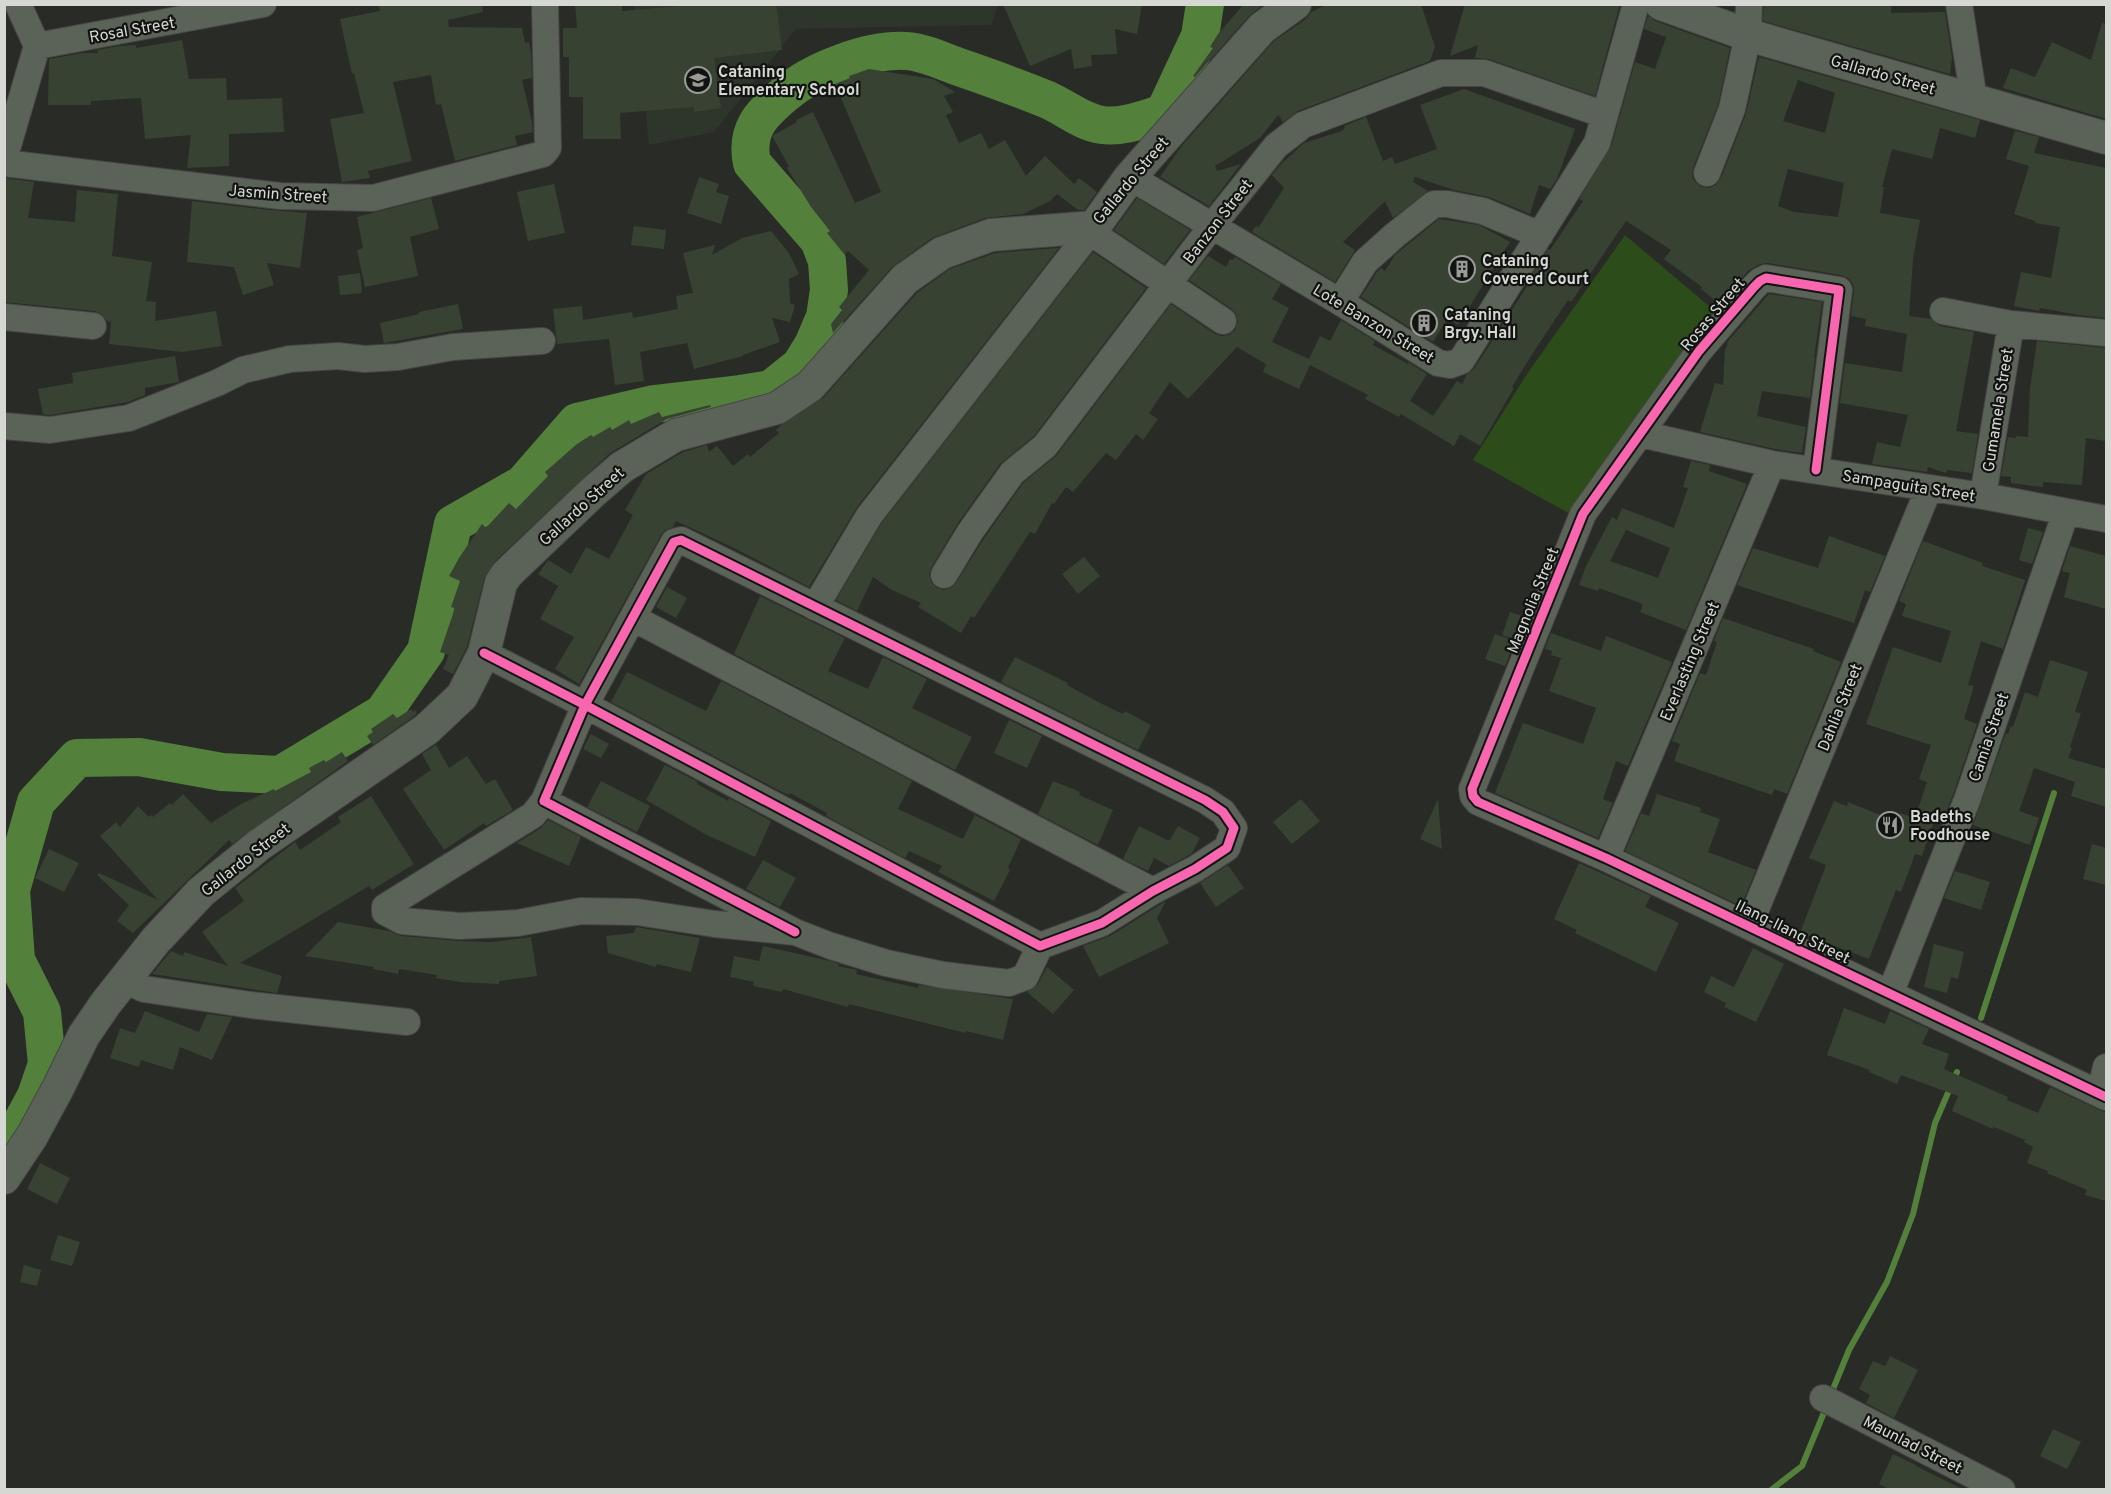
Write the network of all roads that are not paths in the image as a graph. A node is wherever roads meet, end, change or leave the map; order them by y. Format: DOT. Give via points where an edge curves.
graph roads {
  1 [pos="18,4"];
  2 [pos="263,4"];
  3 [pos="545,4"];
  4 [pos="1295,4"];
  5 [pos="1636,4"];
  6 [pos="1660,4"];
  7 [pos="1749,4"];
  8 [pos="1959,4"];
  9 [pos="1748,35"];
  10 [pos="37,46"];
  11 [pos="1974,100"];
  12 [pos="1605,115"];
  13 [pos="2106,138"];
  14 [pos="4,161"];
  15 [pos="1707,173"];
  16 [pos="1130,177"];
  17 [pos="1212,226"];
  18 [pos="1092,230"];
  19 [pos="1540,235"];
  20 [pos="1168,285"];
  21 [pos="1340,302"];
  22 [pos="1943,311"];
  23 [pos="4,317"];
  24 [pos="1224,321"];
  25 [pos="2011,324"];
  26 [pos="93,327"];
  27 [pos="2106,333"];
  28 [pos="542,341"];
  29 [pos="4,426"];
  30 [pos="1641,434"];
  31 [pos="1772,464"];
  32 [pos="1816,470"];
  33 [pos="1929,488"];
  34 [pos="1983,496"];
  35 [pos="2066,512"];
  36 [pos="2106,519"];
  37 [pos="944,575"];
  38 [pos="815,607"];
  39 [pos="633,618"];
  40 [pos="484,653"];
  41 [pos="585,705"];
  42 [pos="1472,789"];
  43 [pos="544,801"];
  44 [pos="1606,858"];
  45 [pos="1153,891"];
  46 [pos="1749,926"];
  47 [pos="795,932"];
  48 [pos="1040,946"];
  49 [pos="124,980"];
  50 [pos="1890,994"];
  51 [pos="406,1022"];
  52 [pos="2106,1067"];
  53 [pos="2103,1096"];
  54 [pos="4,1178"];
  55 [pos="1823,1398"];
  56 [pos="2002,1490"];
  1 -- 10 [label="street"];
  2 -- 10 [label="street, Rosal Street"];
  3 -- 14 [label="street, Jasmin Street" via="546,152 373,198 280,196"];
  4 -- 16 [label="street, Gallardo Street" via="1262,28"];
  5 -- 12 [label="street, Lote Banzon Street"];
  6 -- 9 [label="street, Gallardo Street"];
  7 -- 9 [label="street"];
  8 -- 11 [label="street"];
  9 -- 11 [label="street, Gallardo Street"];
  9 -- 15 [label="street" via="1731,109"];
  10 -- 14 [label="street"];
  11 -- 13 [label="street, Gallardo Street"];
  12 -- 17 [label="street, Banzon Street" via="1484,73 1442,73 1303,125 1276,146"];
  12 -- 19 [label="street, Lote Banzon Street" via="1597,143"];
  16 -- 17 [label="street, Lote Banzon Street"];
  16 -- 18 [label="street, Gallardo Street"];
  17 -- 20 [label="street, Banzon Street"];
  17 -- 21 [label="street, Lote Banzon Street"];
  18 -- 20 [label="street"];
  18 -- 38 [label="street" via="869,516"];
  18 -- 40 [label="street, Gallardo Street" via="991,235 942,253 905,279 802,392 777,408 676,435 622,467 507,574 501,583"];
  19 -- 21 [label="street" via="1483,211 1434,204 1365,262"];
  19 -- 21 [label="street, Lote Banzon Street" via="1461,361 1450,365 1438,363"];
  20 -- 24 [label="street"];
  20 -- 37 [label="street, Banzon Street" via="1045,446 1012,473"];
  22 -- 25 [label="street, Gumamela Street"];
  23 -- 26 [label="street"];
  25 -- 27 [label="street, Gumamela Street"];
  25 -- 34 [label="street, Gumamela Street"];
  28 -- 29 [label="street" via="453,347 398,357 290,359 243,370 129,418 50,430"];
  30 -- 31 [label="street, Sampaguita Street"];
  30 -- 32 [label="street, Rosas Street" via="1699,351 1760,281 1766,278 1839,290"];
  30 -- 42 [label="street, Magnolia Street" via="1583,514"];
  31 -- 32 [label="street, Sampaguita Street"];
  31 -- 44 [label="street, Everlasting Street"];
  32 -- 33 [label="street, Sampaguita Street"];
  33 -- 34 [label="street, Sampaguita Street"];
  33 -- 46 [label="street, Dahlia Street"];
  34 -- 35 [label="street, Sampaguita Street"];
  35 -- 36 [label="street, Sampaguita Street"];
  35 -- 50 [label="street, Camia Street" via="1967,800"];
  38 -- 39 [label="street" via="681,540 670,547"];
  38 -- 45 [label="street" via="1223,812 1234,828 1227,848"];
  39 -- 41 [label="street"];
  39 -- 45 [label="street"];
  40 -- 41 [label="street"];
  40 -- 49 [label="street, Gallardo Street" via="462,696 427,729 259,845 201,892"];
  41 -- 43 [label="street"];
  41 -- 48 [label="street"];
  42 -- 44 [label="street, Ilang-Ilang Street" via="1478,802"];
  43 -- 47 [label="street"];
  43 -- 47 [label="street" via="533,815 385,907 385,912 402,921 460,927 518,923 581,911 637,912"];
  44 -- 46 [label="street, Ilang-Ilang Street"];
  45 -- 48 [label="street" via="1102,923"];
  46 -- 50 [label="street, Ilang-Ilang Street"];
  47 -- 48 [label="street" via="886,963 1009,983 1025,977"];
  49 -- 51 [label="street" via="144,989 251,1005"];
  49 -- 54 [label="street, Gallardo Street" via="84,1035 32,1136"];
  50 -- 53 [label="street, Ilang-Ilang Street"];
  52 -- 53 [label="street"];
  55 -- 56 [label="street, Maunlad Street"];
}
